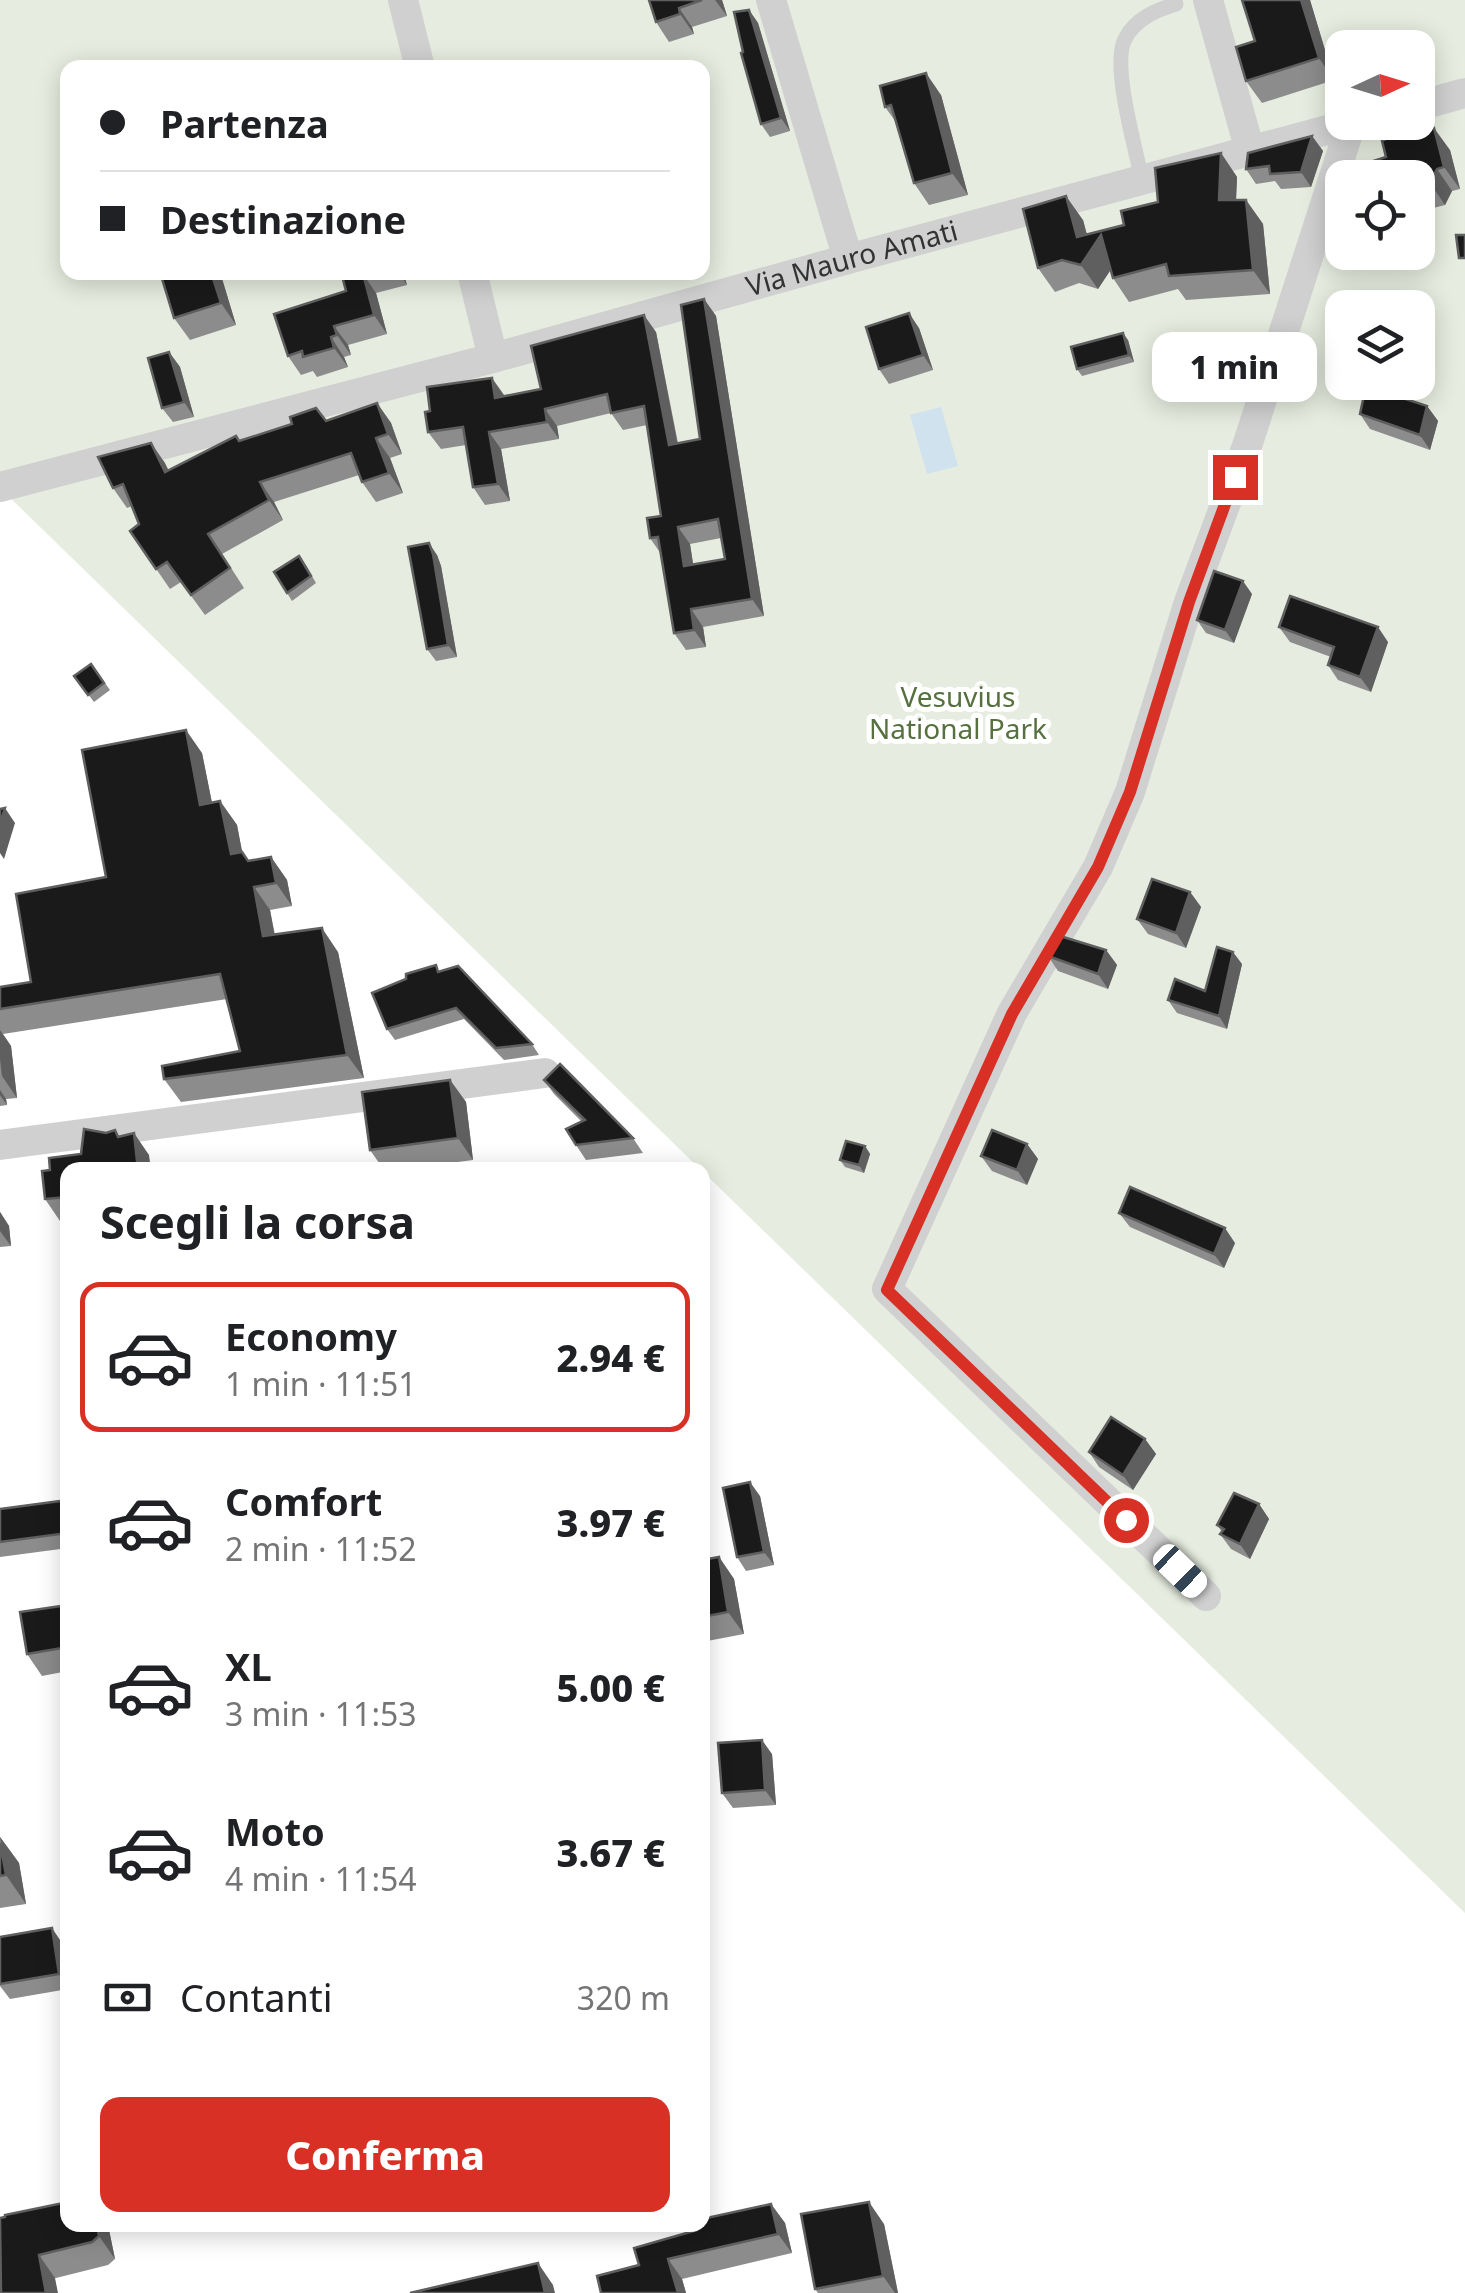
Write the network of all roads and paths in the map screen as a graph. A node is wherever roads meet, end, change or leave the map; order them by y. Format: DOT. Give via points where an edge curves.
graph roads {
  1 [pos="403,0"];
  2 [pos="771,0"];
  3 [pos="1208,0"];
  4 [pos="1176,4"];
  5 [pos="418,60"];
  6 [pos="1465,93"];
  7 [pos="1435,101"];
  8 [pos="1325,131"];
  9 [pos="1348,140"];
  10 [pos="1250,151"];
  11 [pos="1142,180"];
  12 [pos="848,259"];
  13 [pos="474,280"];
  14 [pos="493,358"];
  15 [pos="0,488"];
  16 [pos="545,1074"];
  17 [pos="0,1144"];
  18 [pos="1206,1596"];
  1 -- 5 [label="street"];
  2 -- 12 [label="street"];
  3 -- 10 [label="street"];
  4 -- 11 [label="lane" via="1136,24 1120,55"];
  6 -- 7 [label="street"];
  8 -- 10 [label="street, Via Mauro Amati"];
  9 -- 18 [label="street" via="1130,792 1098,867 1012,1014 887,1290"];
  10 -- 11 [label="street, Via Mauro Amati"];
  11 -- 12 [label="street, Via Mauro Amati"];
  12 -- 14 [label="street, Via Mauro Amati"];
  13 -- 14 [label="street"];
  14 -- 15 [label="street, Via Mauro Amati"];
  16 -- 17 [label="street"];
}
